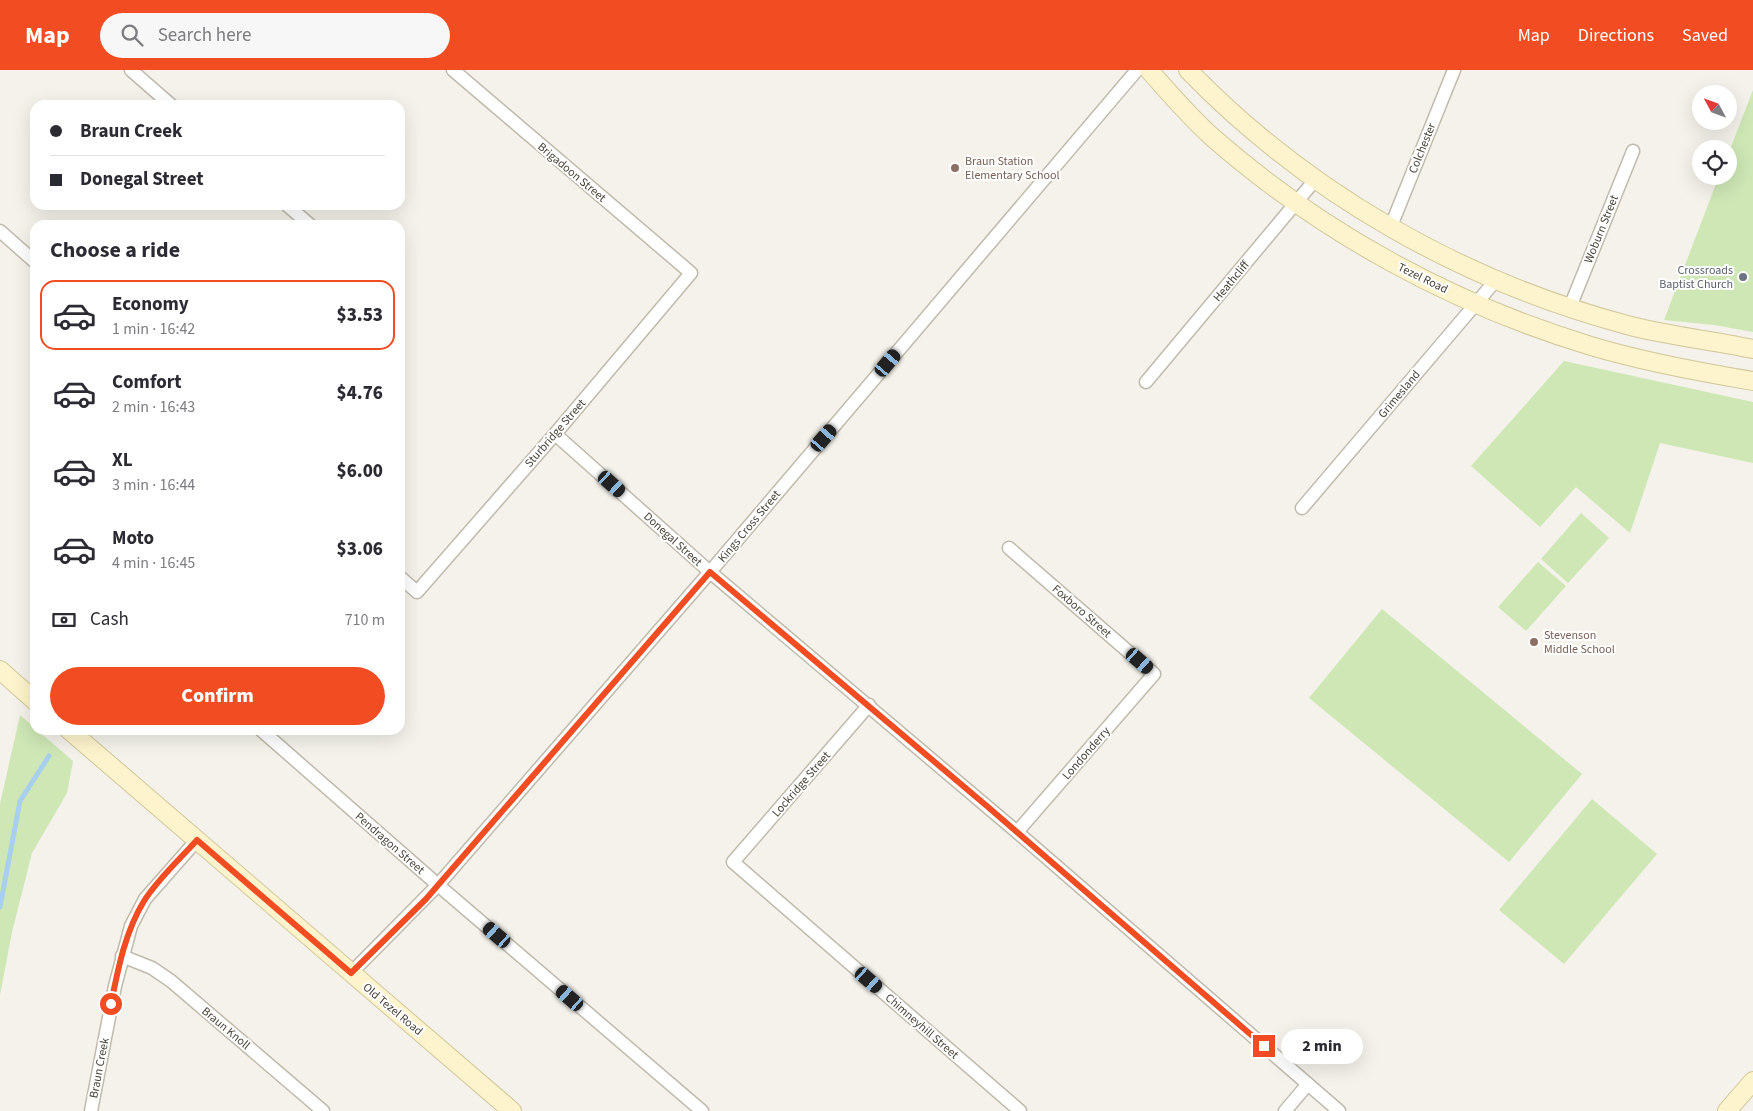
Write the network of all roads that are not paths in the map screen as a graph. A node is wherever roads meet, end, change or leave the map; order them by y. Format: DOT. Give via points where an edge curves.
graph roads {
  1 [pos="130,70"];
  2 [pos="453,70"];
  3 [pos="1137,70"];
  4 [pos="1149,70"];
  5 [pos="1188,70"];
  6 [pos="1454,70"];
  7 [pos="165,100"];
  8 [pos="1633,151"];
  9 [pos="1315,180"];
  10 [pos="1296,203"];
  11 [pos="293,210"];
  12 [pos="304,220"];
  13 [pos="1390,226"];
  14 [pos="0,231"];
  15 [pos="30,258"];
  16 [pos="691,273"];
  17 [pos="1496,280"];
  18 [pos="1476,304"];
  19 [pos="1570,308"];
  20 [pos="1753,348"];
  21 [pos="1753,381"];
  22 [pos="1146,382"];
  23 [pos="555,434"];
  24 [pos="1302,508"];
  25 [pos="1009,548"];
  26 [pos="710,572"];
  27 [pos="405,581"];
  28 [pos="0,670"];
  29 [pos="1154,674"];
  30 [pos="30,697"];
  31 [pos="869,706"];
  32 [pos="75,735"];
  33 [pos="268,735"];
  34 [pos="1018,832"];
  35 [pos="197,840"];
  36 [pos="733,862"];
  37 [pos="438,885"];
  38 [pos="122,956"];
  39 [pos="351,973"];
  40 [pos="1753,1081"];
  41 [pos="1308,1084"];
  42 [pos="91,1111"];
  43 [pos="323,1111"];
  44 [pos="512,1111"];
  45 [pos="702,1111"];
  46 [pos="1020,1111"];
  47 [pos="1285,1111"];
  48 [pos="1339,1111"];
  49 [pos="1727,1111"];
  1 -- 7 [label="street"];
  2 -- 16 [label="street, Brigadoon Street"];
  3 -- 26 [label="street, Kings Cross Street"];
  4 -- 10 [label="main road, Tezel Road" via="1211,136"];
  5 -- 9 [label="main road" via="1251,130"];
  6 -- 13 [label="street, Colchester"];
  8 -- 19 [label="street, Woburn Street"];
  9 -- 10 [label="street, Heathcliff"];
  9 -- 13 [label="main road"];
  10 -- 18 [label="main road, Tezel Road" via="1385,259"];
  10 -- 22 [label="street, Heathcliff"];
  11 -- 12 [label="street"];
  13 -- 17 [label="main road" via="1453,261"];
  14 -- 15 [label="street"];
  16 -- 23 [label="street, Sturbridge Street"];
  17 -- 18 [label="street, Grimesland"];
  17 -- 19 [label="main road"];
  18 -- 21 [label="main road, Tezel Road" via="1591,346 1703,373"];
  18 -- 24 [label="street, Grimesland"];
  19 -- 20 [label="main road" via="1677,336"];
  23 -- 26 [label="street, Donegal Street"];
  23 -- 27 [label="street, Sturbridge Street" via="417,592"];
  25 -- 29 [label="street, Foxboro Street"];
  26 -- 31 [label="street, Donegal Street"];
  26 -- 37 [label="street, Kings Cross Street"];
  28 -- 30 [label="main road"];
  29 -- 34 [label="street, Londonderry"];
  31 -- 34 [label="street, Donegal Street"];
  31 -- 36 [label="street, Lockridge Street"];
  32 -- 35 [label="main road, Old Tezel Road"];
  33 -- 37 [label="street, Pendragon Street"];
  34 -- 41 [label="street, Donegal Street"];
  35 -- 38 [label="street, Braun Creek" via="145,899 131,926"];
  35 -- 39 [label="main road, Old Tezel Road"];
  36 -- 46 [label="street, Chimneyhill Street"];
  37 -- 39 [label="street, Kings Cross Street"];
  37 -- 45 [label="street, Pendragon Street"];
  38 -- 42 [label="street, Braun Creek"];
  38 -- 43 [label="street, Braun Knoll" via="152,968 171,981"];
  39 -- 44 [label="main road, Old Tezel Road"];
  40 -- 49 [label="main road"];
  41 -- 47 [label="street"];
  41 -- 48 [label="street, Donegal Street"];
}
